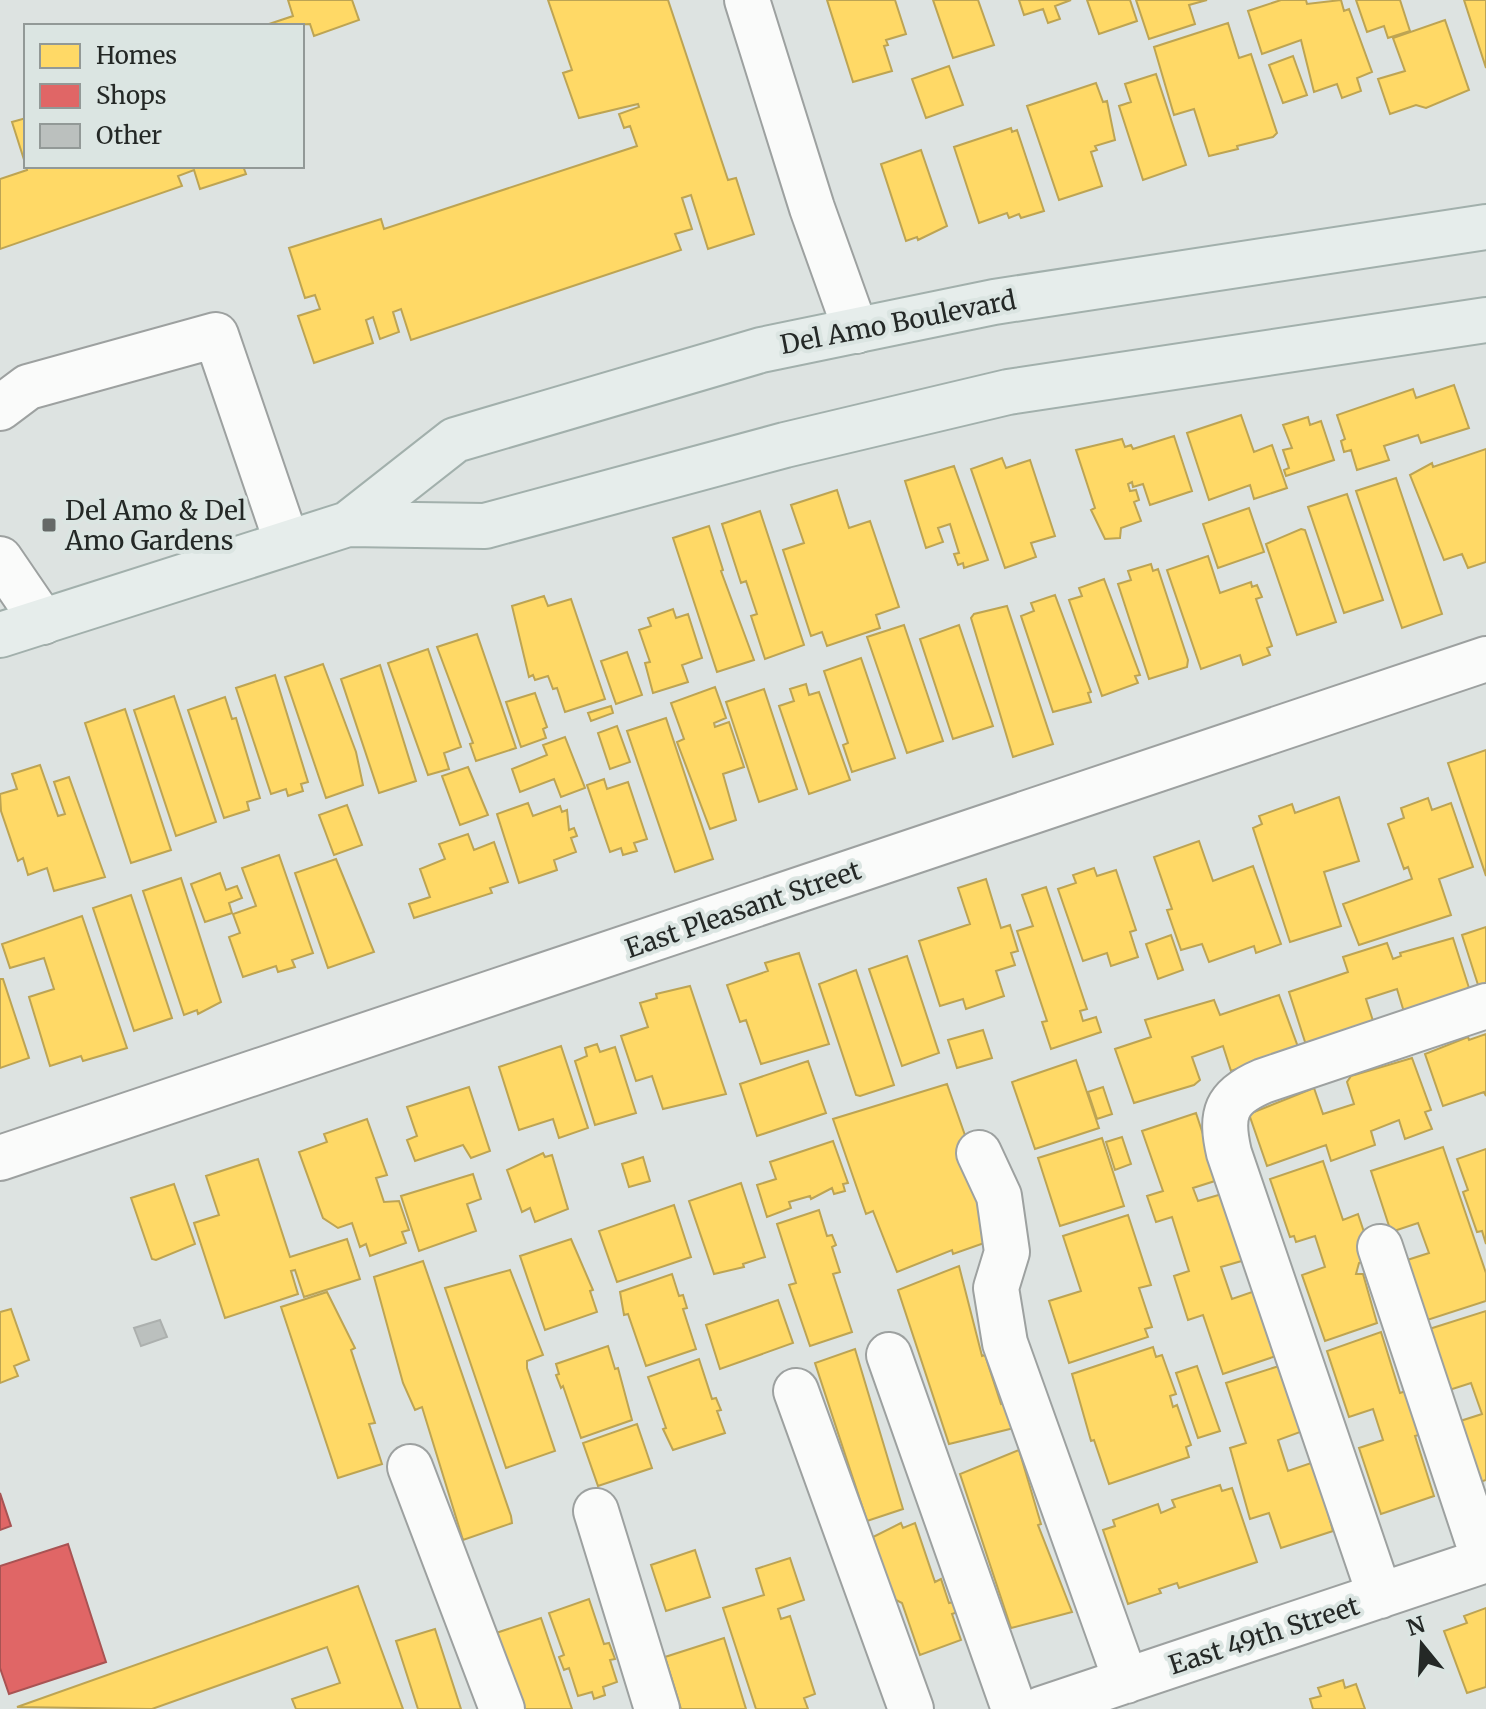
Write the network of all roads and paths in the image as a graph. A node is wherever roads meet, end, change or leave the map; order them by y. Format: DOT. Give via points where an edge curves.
graph roads {
  1 [pos="747,0"];
  2 [pos="1486,227"];
  3 [pos="1486,320"];
  4 [pos="856,331"];
  5 [pos="0,408"];
  6 [pos="348,524"];
  7 [pos="287,543"];
  8 [pos="0,559"];
  9 [pos="43,622"];
  10 [pos="0,635"];
  11 [pos="1486,659"];
  12 [pos="1486,1006"];
  13 [pos="979,1153"];
  14 [pos="0,1158"];
  15 [pos="1380,1247"];
  16 [pos="889,1355"];
  17 [pos="796,1391"];
  18 [pos="410,1467"];
  19 [pos="596,1511"];
  20 [pos="1485,1560"];
  21 [pos="1380,1596"];
  22 [pos="1126,1681"];
  23 [pos="502,1709"];
  24 [pos="657,1709"];
  25 [pos="911,1709"];
  26 [pos="1014,1709"];
  27 [pos="1041,1709"];
  1 -- 4 [label="street"];
  2 -- 4 [label="main road, Del Amo Boulevard" via="1009,300"];
  3 -- 6 [label="main road, Del Amo Boulevard" via="1008,392 785,445 485,526"];
  4 -- 6 [label="main road, Del Amo Boulevard" via="761,350 455,440"];
  5 -- 7 [label="street" via="28,387 216,335"];
  6 -- 7 [label="main road, Del Amo Boulevard"];
  7 -- 9 [label="main road, Del Amo Boulevard"];
  8 -- 9 [label="street"];
  9 -- 10 [label="main road, Del Amo Boulevard"];
  11 -- 14 [label="street, East Pleasant Street"];
  12 -- 21 [label="street" via="1263,1081 1233,1100 1224,1114 1229,1153"];
  13 -- 22 [label="street" via="999,1196 1007,1252 996,1288 1005,1343"];
  15 -- 20 [label="street"];
  16 -- 26 [label="street"];
  17 -- 25 [label="street"];
  18 -- 23 [label="street"];
  19 -- 24 [label="street"];
  20 -- 21 [label="street, East 49th Street"];
  21 -- 22 [label="street, East 49th Street"];
  22 -- 27 [label="street, East 49th Street"];
}
